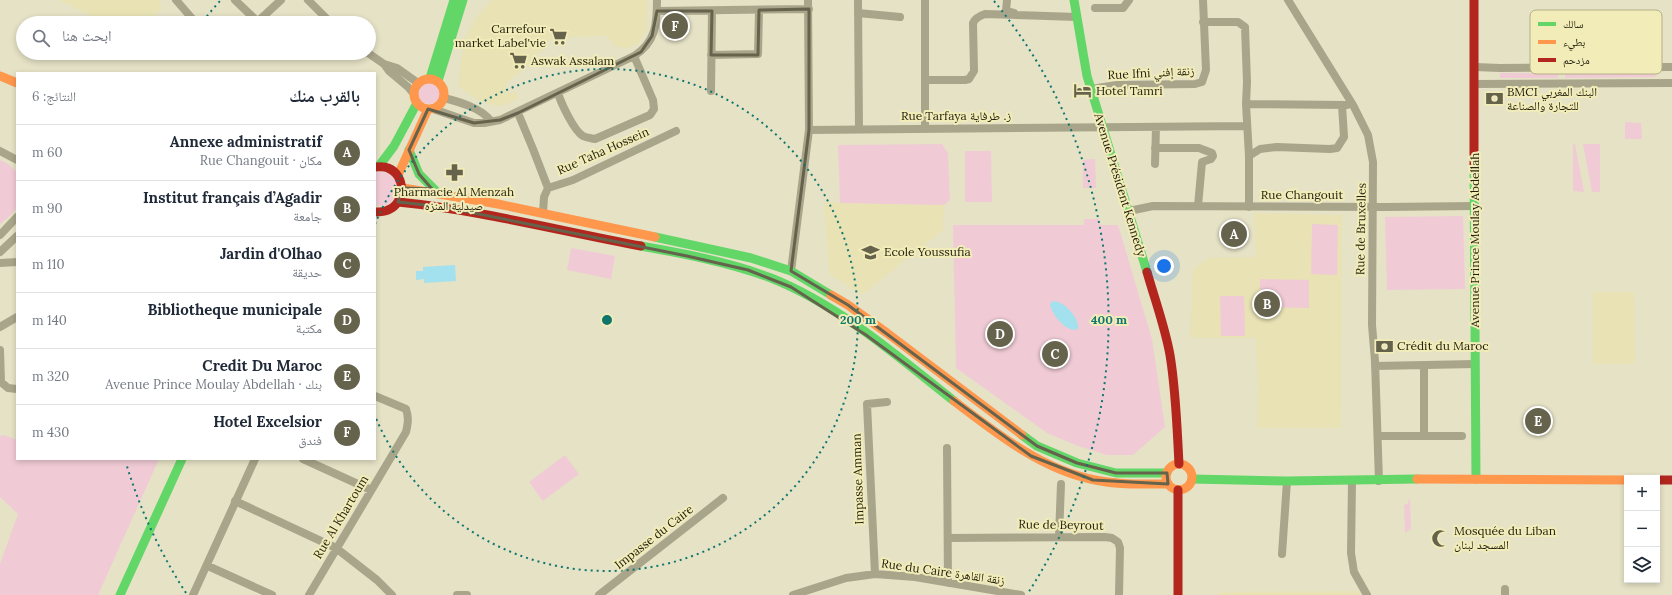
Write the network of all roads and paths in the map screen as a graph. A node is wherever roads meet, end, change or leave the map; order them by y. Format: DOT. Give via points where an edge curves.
graph roads {
  1 [pos="176,0"];
  2 [pos="235,0"];
  3 [pos="281,0"];
  4 [pos="308,0"];
  5 [pos="454,0"];
  6 [pos="463,0"];
  7 [pos="656,0"];
  8 [pos="808,0"];
  9 [pos="858,0"];
  10 [pos="924,0"];
  11 [pos="1007,0"];
  12 [pos="1074,0"];
  13 [pos="1129,0"];
  14 [pos="1203,0"];
  15 [pos="1288,0"];
  16 [pos="1474,0"];
  17 [pos="1095,8"];
  18 [pos="809,9"];
  19 [pos="759,10"];
  20 [pos="657,11"];
  21 [pos="712,11"];
  22 [pos="858,13"];
  23 [pos="1077,15"];
  24 [pos="190,16"];
  25 [pos="251,16"];
  26 [pos="264,16"];
  27 [pos="324,16"];
  28 [pos="900,17"];
  29 [pos="1204,22"];
  30 [pos="711,55"];
  31 [pos="634,56"];
  32 [pos="376,58"];
  33 [pos="384,64"];
  34 [pos="1475,67"];
  35 [pos="1662,67"];
  36 [pos="1672,67"];
  37 [pos="1530,68"];
  38 [pos="0,76"];
  39 [pos="434,80"];
  40 [pos="925,80"];
  41 [pos="16,83"];
  42 [pos="418,83"];
  43 [pos="1672,83"];
  44 [pos="1475,84"];
  45 [pos="1091,89"];
  46 [pos="711,91"];
  47 [pos="558,93"];
  48 [pos="444,98"];
  49 [pos="415,99"];
  50 [pos="1246,104"];
  51 [pos="1342,105"];
  52 [pos="1353,105"];
  53 [pos="430,109"];
  54 [pos="518,113"];
  55 [pos="491,121"];
  56 [pos="1247,126"];
  57 [pos="1156,127"];
  58 [pos="925,128"];
  59 [pos="1102,128"];
  60 [pos="859,129"];
  61 [pos="809,130"];
  62 [pos="676,131"];
  63 [pos="1155,148"];
  64 [pos="409,150"];
  65 [pos="0,151"];
  66 [pos="1249,156"];
  67 [pos="16,159"];
  68 [pos="1155,164"];
  69 [pos="377,166"];
  70 [pos="398,175"];
  71 [pos="403,188"];
  72 [pos="548,188"];
  73 [pos="438,193"];
  74 [pos="398,202"];
  75 [pos="1198,206"];
  76 [pos="1475,206"];
  77 [pos="1249,207"];
  78 [pos="1373,207"];
  79 [pos="1129,211"];
  80 [pos="376,212"];
  81 [pos="543,213"];
  82 [pos="16,218"];
  83 [pos="0,235"];
  84 [pos="16,237"];
  85 [pos="0,252"];
  86 [pos="16,262"];
  87 [pos="0,263"];
  88 [pos="791,271"];
  89 [pos="16,318"];
  90 [pos="0,327"];
  91 [pos="0,350"];
  92 [pos="1476,364"];
  93 [pos="1375,366"];
  94 [pos="1424,366"];
  95 [pos="16,389"];
  96 [pos="376,396"];
  97 [pos="887,402"];
  98 [pos="1378,436"];
  99 [pos="1424,436"];
  100 [pos="1462,436"];
  101 [pos="947,448"];
  102 [pos="182,460"];
  103 [pos="255,460"];
  104 [pos="305,460"];
  105 [pos="1179,464"];
  106 [pos="1167,473"];
  107 [pos="1192,479"];
  108 [pos="1476,479"];
  109 [pos="1624,480"];
  110 [pos="1660,480"];
  111 [pos="1672,480"];
  112 [pos="1287,481"];
  113 [pos="1352,481"];
  114 [pos="1379,481"];
  115 [pos="1061,484"];
  116 [pos="1168,484"];
  117 [pos="370,490"];
  118 [pos="1178,490"];
  119 [pos="723,498"];
  120 [pos="235,501"];
  121 [pos="1059,536"];
  122 [pos="949,538"];
  123 [pos="336,548"];
  124 [pos="1282,554"];
  125 [pos="208,566"];
  126 [pos="874,574"];
  127 [pos="948,582"];
  128 [pos="120,595"];
  129 [pos="193,595"];
  130 [pos="272,595"];
  131 [pos="309,595"];
  132 [pos="392,595"];
  133 [pos="457,595"];
  134 [pos="467,595"];
  135 [pos="599,595"];
  136 [pos="793,595"];
  137 [pos="1021,595"];
  138 [pos="1119,595"];
  139 [pos="1178,595"];
  140 [pos="1367,595"];
  1 -- 24 [label="street"];
  2 -- 25 [label="street"];
  3 -- 26 [label="street"];
  4 -- 27 [label="street"];
  5 -- 39 [label="street"];
  6 -- 39 [label="street"];
  7 -- 20 [label="street"];
  8 -- 18 [label="street"];
  9 -- 22 [label="street"];
  10 -- 40 [label="street"];
  11 -- 23 [label="street" via="1006,11 1009,12"];
  12 -- 23 [label="street, Avenue Président Kennedy"];
  13 -- 17 [label="street" via="1123,8"];
  14 -- 29 [label="street, Rue Ifni زنقة إفني"];
  15 -- 52 [label="street, Rue de Bruxelles"];
  16 -- 34 [label="street, Avenue Prince Moulay Abdellah"];
  18 -- 19 [label="street"];
  18 -- 61 [label="street"];
  19 -- 21 [label="street"];
  19 -- 30 [label="street" via="758,54"];
  20 -- 21 [label="street"];
  20 -- 31 [label="street" via="650,42"];
  21 -- 30 [label="street"];
  22 -- 28 [label="street"];
  22 -- 60 [label="street"];
  23 -- 40 [label="street" via="980,15 973,23 972,76 965,80"];
  23 -- 45 [label="street, Avenue Président Kennedy"];
  29 -- 45 [label="street, Rue Ifni زنقة إفني" via="1206,70 1202,82 1117,85"];
  29 -- 50 [label="street" via="1238,22 1245,27"];
  30 -- 46 [label="street"];
  31 -- 47 [label="street"];
  31 -- 47 [label="street" via="653,100 654,109 650,115 595,139 588,138 579,133"];
  32 -- 33 [label="street"];
  33 -- 42 [label="street" via="397,68"];
  33 -- 49 [label="street" via="404,83"];
  34 -- 37 [label="street"];
  34 -- 44 [label="street, Avenue Prince Moulay Abdellah"];
  35 -- 36 [label="street"];
  38 -- 41 [label="street"];
  39 -- 42 [label="street" via="423,79"];
  39 -- 48 [label="street" via="444,88"];
  40 -- 58 [label="street"];
  42 -- 49 [label="street" via="415,88"];
  43 -- 44 [label="street"];
  44 -- 76 [label="street, Avenue Prince Moulay Abdellah"];
  45 -- 59 [label="street, Avenue Président Kennedy"];
  47 -- 54 [label="street"];
  48 -- 53 [label="street" via="440,105"];
  48 -- 55 [label="street" via="481,112"];
  49 -- 53 [label="street" via="420,106"];
  49 -- 69 [label="street" via="394,146"];
  50 -- 51 [label="street"];
  50 -- 56 [label="street"];
  51 -- 52 [label="street"];
  51 -- 66 [label="street" via="1344,137 1337,148 1330,150 1277,147 1260,149"];
  52 -- 78 [label="street, Rue de Bruxelles" via="1371,147"];
  53 -- 55 [label="street" via="474,123"];
  53 -- 64 [label="street"];
  54 -- 55 [label="street"];
  54 -- 72 [label="street, Rue Taha Hossein"];
  56 -- 57 [label="street, Rue Tarfaya ز. طرفاية"];
  56 -- 66 [label="street"];
  57 -- 59 [label="street, Rue Tarfaya ز. طرفاية"];
  57 -- 63 [label="street"];
  58 -- 59 [label="street, Rue Tarfaya ز. طرفاية"];
  58 -- 60 [label="street, Rue Tarfaya ز. طرفاية"];
  59 -- 79 [label="street, Avenue Président Kennedy"];
  60 -- 61 [label="street, Rue Tarfaya ز. طرفاية"];
  61 -- 88 [label="street"];
  62 -- 72 [label="street, Rue Taha Hossein" via="573,180"];
  63 -- 68 [label="street"];
  63 -- 75 [label="street" via="1199,148 1212,153 1211,159 1202,162"];
  64 -- 70 [label="street"];
  64 -- 73 [label="street" via="420,174"];
  65 -- 67 [label="street"];
  66 -- 77 [label="street"];
  69 -- 70 [label="street" via="389,168"];
  70 -- 71 [label="street"];
  71 -- 73 [label="street"];
  71 -- 74 [label="street"];
  72 -- 81 [label="street" via="544,197"];
  73 -- 81 [label="street"];
  74 -- 80 [label="street" via="388,210"];
  74 -- 116 [label="street" via="444,207 748,270 791,287 823,305 1031,456 1093,480"];
  75 -- 77 [label="street, Rue Changouit"];
  75 -- 79 [label="street, Rue Changouit" via="1153,206"];
  76 -- 78 [label="street, Rue Changouit"];
  76 -- 92 [label="street, Avenue Prince Moulay Abdellah"];
  77 -- 78 [label="street, Rue Changouit"];
  78 -- 93 [label="street, Rue de Bruxelles" via="1372,325"];
  79 -- 105 [label="street, Avenue Président Kennedy" via="1170,355"];
  81 -- 88 [label="street" via="685,242"];
  82 -- 83 [label="street"];
  84 -- 85 [label="street"];
  86 -- 87 [label="street"];
  88 -- 106 [label="street" via="854,309 1037,446 1076,463 1116,473"];
  89 -- 90 [label="street"];
  91 -- 95 [label="street" via="1,382 8,388"];
  92 -- 94 [label="street"];
  92 -- 108 [label="street, Avenue Prince Moulay Abdellah"];
  93 -- 94 [label="street"];
  93 -- 98 [label="street, Rue de Bruxelles"];
  94 -- 99 [label="street"];
  96 -- 117 [label="street, Rue Al Khartoum" via="406,409 409,423"];
  97 -- 126 [label="street, Impasse Amman" via="866,404"];
  98 -- 99 [label="street"];
  98 -- 114 [label="street, Rue de Bruxelles"];
  99 -- 100 [label="street"];
  101 -- 122 [label="street"];
  102 -- 128 [label="street"];
  103 -- 120 [label="street"];
  104 -- 117 [label="street"];
  105 -- 106 [label="street" via="1174,465"];
  105 -- 107 [label="street" via="1190,470"];
  106 -- 116 [label="street"];
  107 -- 112 [label="street"];
  107 -- 118 [label="street" via="1190,485"];
  108 -- 109 [label="street"];
  108 -- 114 [label="street"];
  110 -- 111 [label="street"];
  112 -- 113 [label="street"];
  112 -- 124 [label="street"];
  113 -- 114 [label="street"];
  113 -- 140 [label="street" via="1351,553 1354,572"];
  115 -- 121 [label="street"];
  116 -- 118 [label="street"];
  117 -- 123 [label="street, Rue Al Khartoum"];
  118 -- 139 [label="street"];
  119 -- 135 [label="street, Impasse du Caire"];
  120 -- 123 [label="street"];
  120 -- 125 [label="street"];
  121 -- 122 [label="street, Rue de Beyrout"];
  121 -- 138 [label="street, Rue de Beyrout" via="1105,537 1118,542 1121,554"];
  122 -- 127 [label="street"];
  123 -- 131 [label="street, Rue Al Khartoum"];
  123 -- 132 [label="street"];
  125 -- 129 [label="street"];
  125 -- 130 [label="street"];
  126 -- 127 [label="street, Rue du Caire زنقة القاهرة"];
  126 -- 136 [label="street, Rue du Caire زنقة القاهرة" via="846,578"];
  127 -- 137 [label="street, Rue du Caire زنقة القاهرة"];
  133 -- 134 [label="street"];
}
